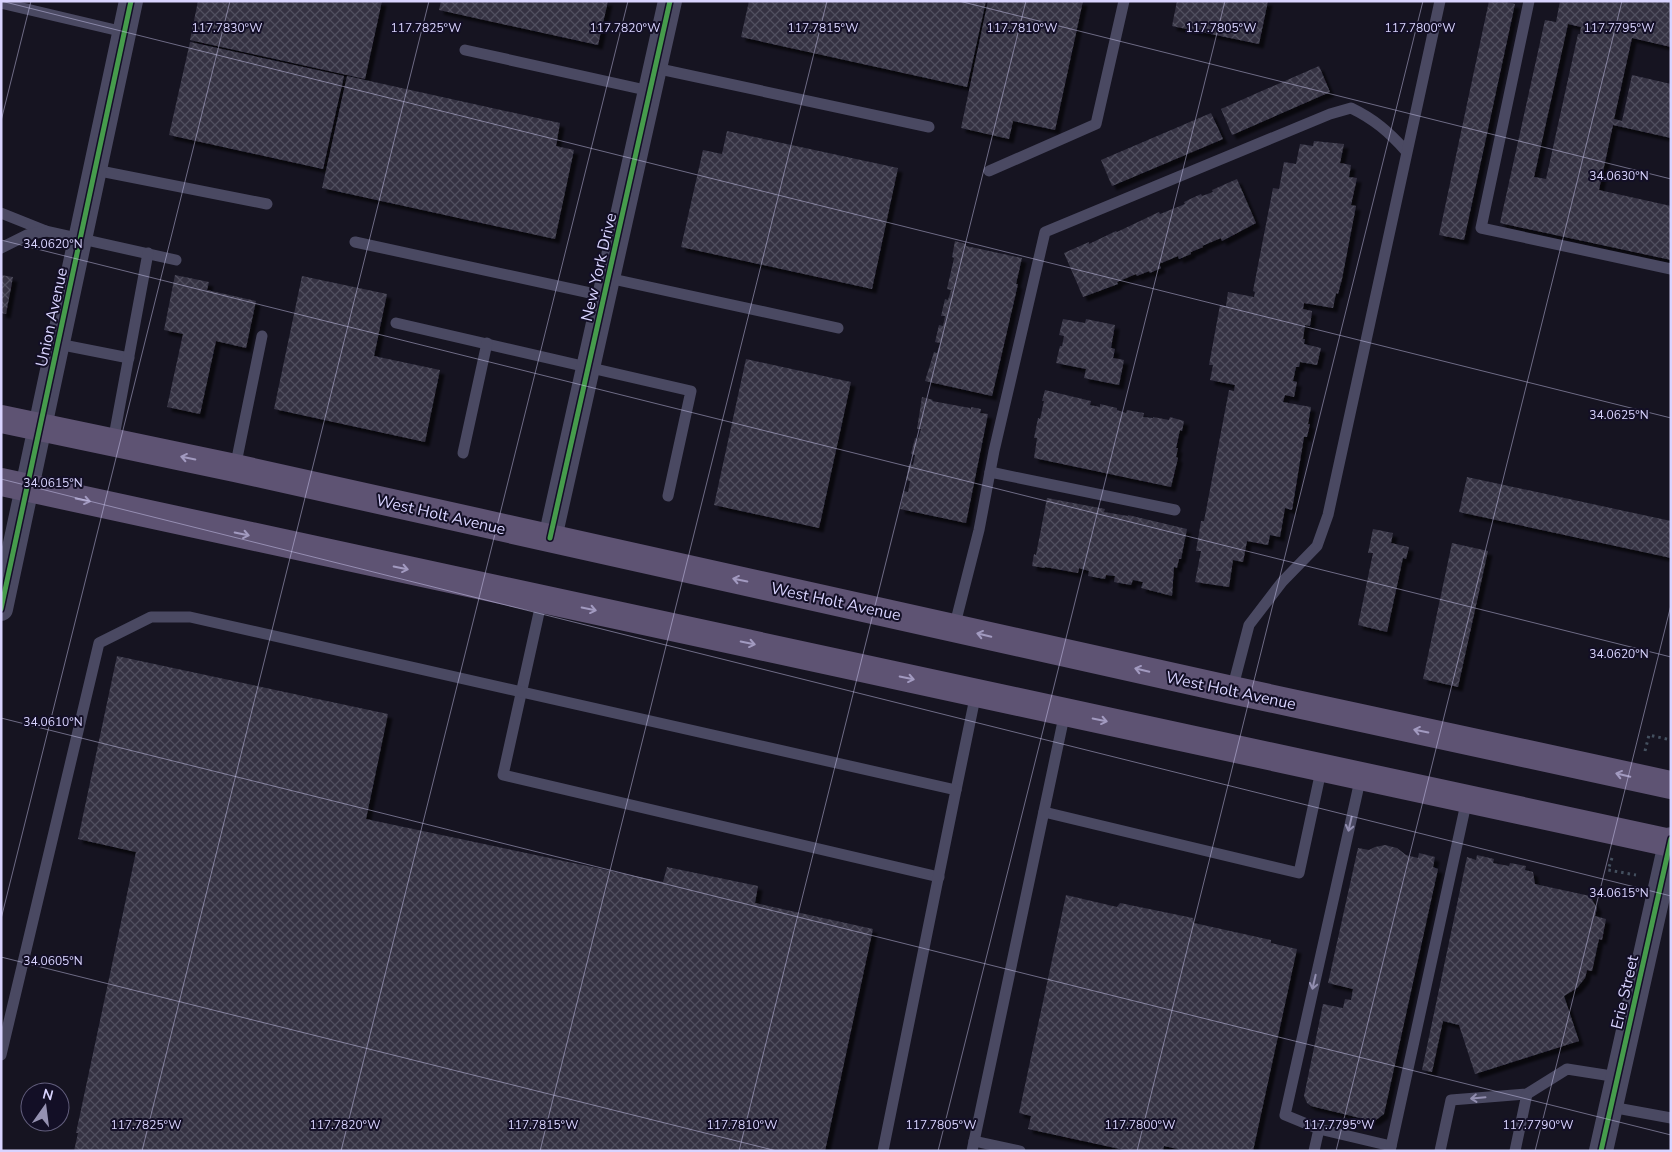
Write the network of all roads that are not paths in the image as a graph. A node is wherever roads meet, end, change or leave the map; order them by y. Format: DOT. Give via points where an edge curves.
graph roads {
  1 [pos="131,1"];
  2 [pos="670,1"];
  3 [pos="1124,1"];
  4 [pos="1440,1"];
  5 [pos="1530,1"];
  6 [pos="1,3"];
  7 [pos="124,32"];
  8 [pos="465,50"];
  9 [pos="652,80"];
  10 [pos="929,127"];
  11 [pos="1406,151"];
  12 [pos="95,170"];
  13 [pos="989,171"];
  14 [pos="267,204"];
  15 [pos="1,213"];
  16 [pos="46,231"];
  17 [pos="80,238"];
  18 [pos="356,242"];
  19 [pos="1,248"];
  20 [pos="148,254"];
  21 [pos="176,260"];
  22 [pos="1671,269"];
  23 [pos="606,287"];
  24 [pos="396,324"];
  25 [pos="838,328"];
  26 [pos="262,336"];
  27 [pos="487,343"];
  28 [pos="58,344"];
  29 [pos="129,358"];
  30 [pos="588,366"];
  31 [pos="1,419"];
  32 [pos="39,427"];
  33 [pos="113,442"];
  34 [pos="463,453"];
  35 [pos="235,468"];
  36 [pos="990,472"];
  37 [pos="14,485"];
  38 [pos="668,496"];
  39 [pos="1175,510"];
  40 [pos="550,538"];
  41 [pos="542,599"];
  42 [pos="1,609"];
  43 [pos="954,628"];
  44 [pos="1232,690"];
  45 [pos="520,691"];
  46 [pos="976,693"];
  47 [pos="1065,712"];
  48 [pos="1361,776"];
  49 [pos="1319,780"];
  50 [pos="1671,785"];
  51 [pos="956,790"];
  52 [pos="1467,800"];
  53 [pos="1044,812"];
  54 [pos="1670,842"];
  55 [pos="938,877"];
  56 [pos="1,1055"];
  57 [pos="1618,1077"];
  58 [pos="1526,1094"];
  59 [pos="1611,1107"];
  60 [pos="1671,1118"];
  61 [pos="1319,1129"];
  62 [pos="973,1146"];
  63 [pos="1391,1148"];
  64 [pos="883,1151"];
  65 [pos="1020,1151"];
  66 [pos="1314,1151"];
  67 [pos="1440,1151"];
  68 [pos="1515,1151"];
  69 [pos="1601,1151"];
  1 -- 7 [label="street, Union Avenue"];
  2 -- 9 [label="street, New York Drive"];
  3 -- 13 [label="lane" via="1096,124"];
  4 -- 11 [label="lane"];
  5 -- 22 [label="lane" via="1481,228"];
  6 -- 7 [label="lane"];
  7 -- 12 [label="street, Union Avenue"];
  8 -- 9 [label="lane"];
  9 -- 10 [label="lane"];
  9 -- 23 [label="street, New York Drive"];
  11 -- 36 [label="lane" via="1370,117 1351,108 1045,232"];
  11 -- 44 [label="lane" via="1328,515 1317,546 1282,582 1249,625"];
  12 -- 14 [label="lane"];
  12 -- 17 [label="street, Union Avenue"];
  15 -- 16 [label="lane"];
  16 -- 17 [label="lane"];
  16 -- 19 [label="lane" via="27,235"];
  17 -- 20 [label="lane"];
  17 -- 28 [label="street, Union Avenue"];
  18 -- 23 [label="lane"];
  20 -- 21 [label="lane"];
  20 -- 29 [label="lane"];
  23 -- 25 [label="lane"];
  23 -- 30 [label="street, New York Drive"];
  24 -- 27 [label="lane"];
  26 -- 35 [label="lane"];
  27 -- 30 [label="lane"];
  27 -- 34 [label="lane"];
  28 -- 29 [label="lane"];
  28 -- 32 [label="street, Union Avenue"];
  29 -- 33 [label="lane"];
  30 -- 38 [label="lane" via="691,391"];
  30 -- 40 [label="street, New York Drive"];
  31 -- 32 [label="main road, West Holt Avenue"];
  32 -- 33 [label="main road, West Holt Avenue"];
  32 -- 37 [label="street, Union Avenue"];
  35 -- 33 [label="main road, West Holt Avenue, one-way"];
  35 -- 40 [label="main road, West Holt Avenue"];
  36 -- 39 [label="lane"];
  36 -- 43 [label="lane"];
  37 -- 41 [label="main road, one-way"];
  37 -- 42 [label="street, Union Avenue"];
  43 -- 40 [label="main road, West Holt Avenue, one-way"];
  41 -- 45 [label="lane"];
  41 -- 46 [label="main road, one-way"];
  44 -- 43 [label="main road, West Holt Avenue, one-way"];
  50 -- 44 [label="main road, West Holt Avenue, one-way"];
  45 -- 51 [label="lane"];
  45 -- 55 [label="lane" via="503,775"];
  45 -- 56 [label="lane" via="190,617 151,617 99,643"];
  46 -- 47 [label="main road"];
  46 -- 51 [label="lane"];
  47 -- 48 [label="main road, one-way"];
  47 -- 53 [label="lane"];
  48 -- 52 [label="main road"];
  48 -- 61 [label="lane, one-way" via="1285,1115"];
  49 -- 53 [label="lane" via="1299,873"];
  51 -- 55 [label="lane"];
  52 -- 54 [label="main road"];
  52 -- 63 [label="lane"];
  53 -- 62 [label="lane"];
  54 -- 57 [label="street, Erie Street"];
  55 -- 64 [label="lane"];
  57 -- 58 [label="lane" via="1567,1070"];
  57 -- 59 [label="street, Erie Street"];
  58 -- 67 [label="lane, one-way" via="1451,1100"];
  58 -- 68 [label="lane"];
  59 -- 60 [label="lane"];
  59 -- 69 [label="street, Erie Street"];
  61 -- 63 [label="lane"];
  61 -- 66 [label="lane"];
  62 -- 65 [label="lane"];
}
